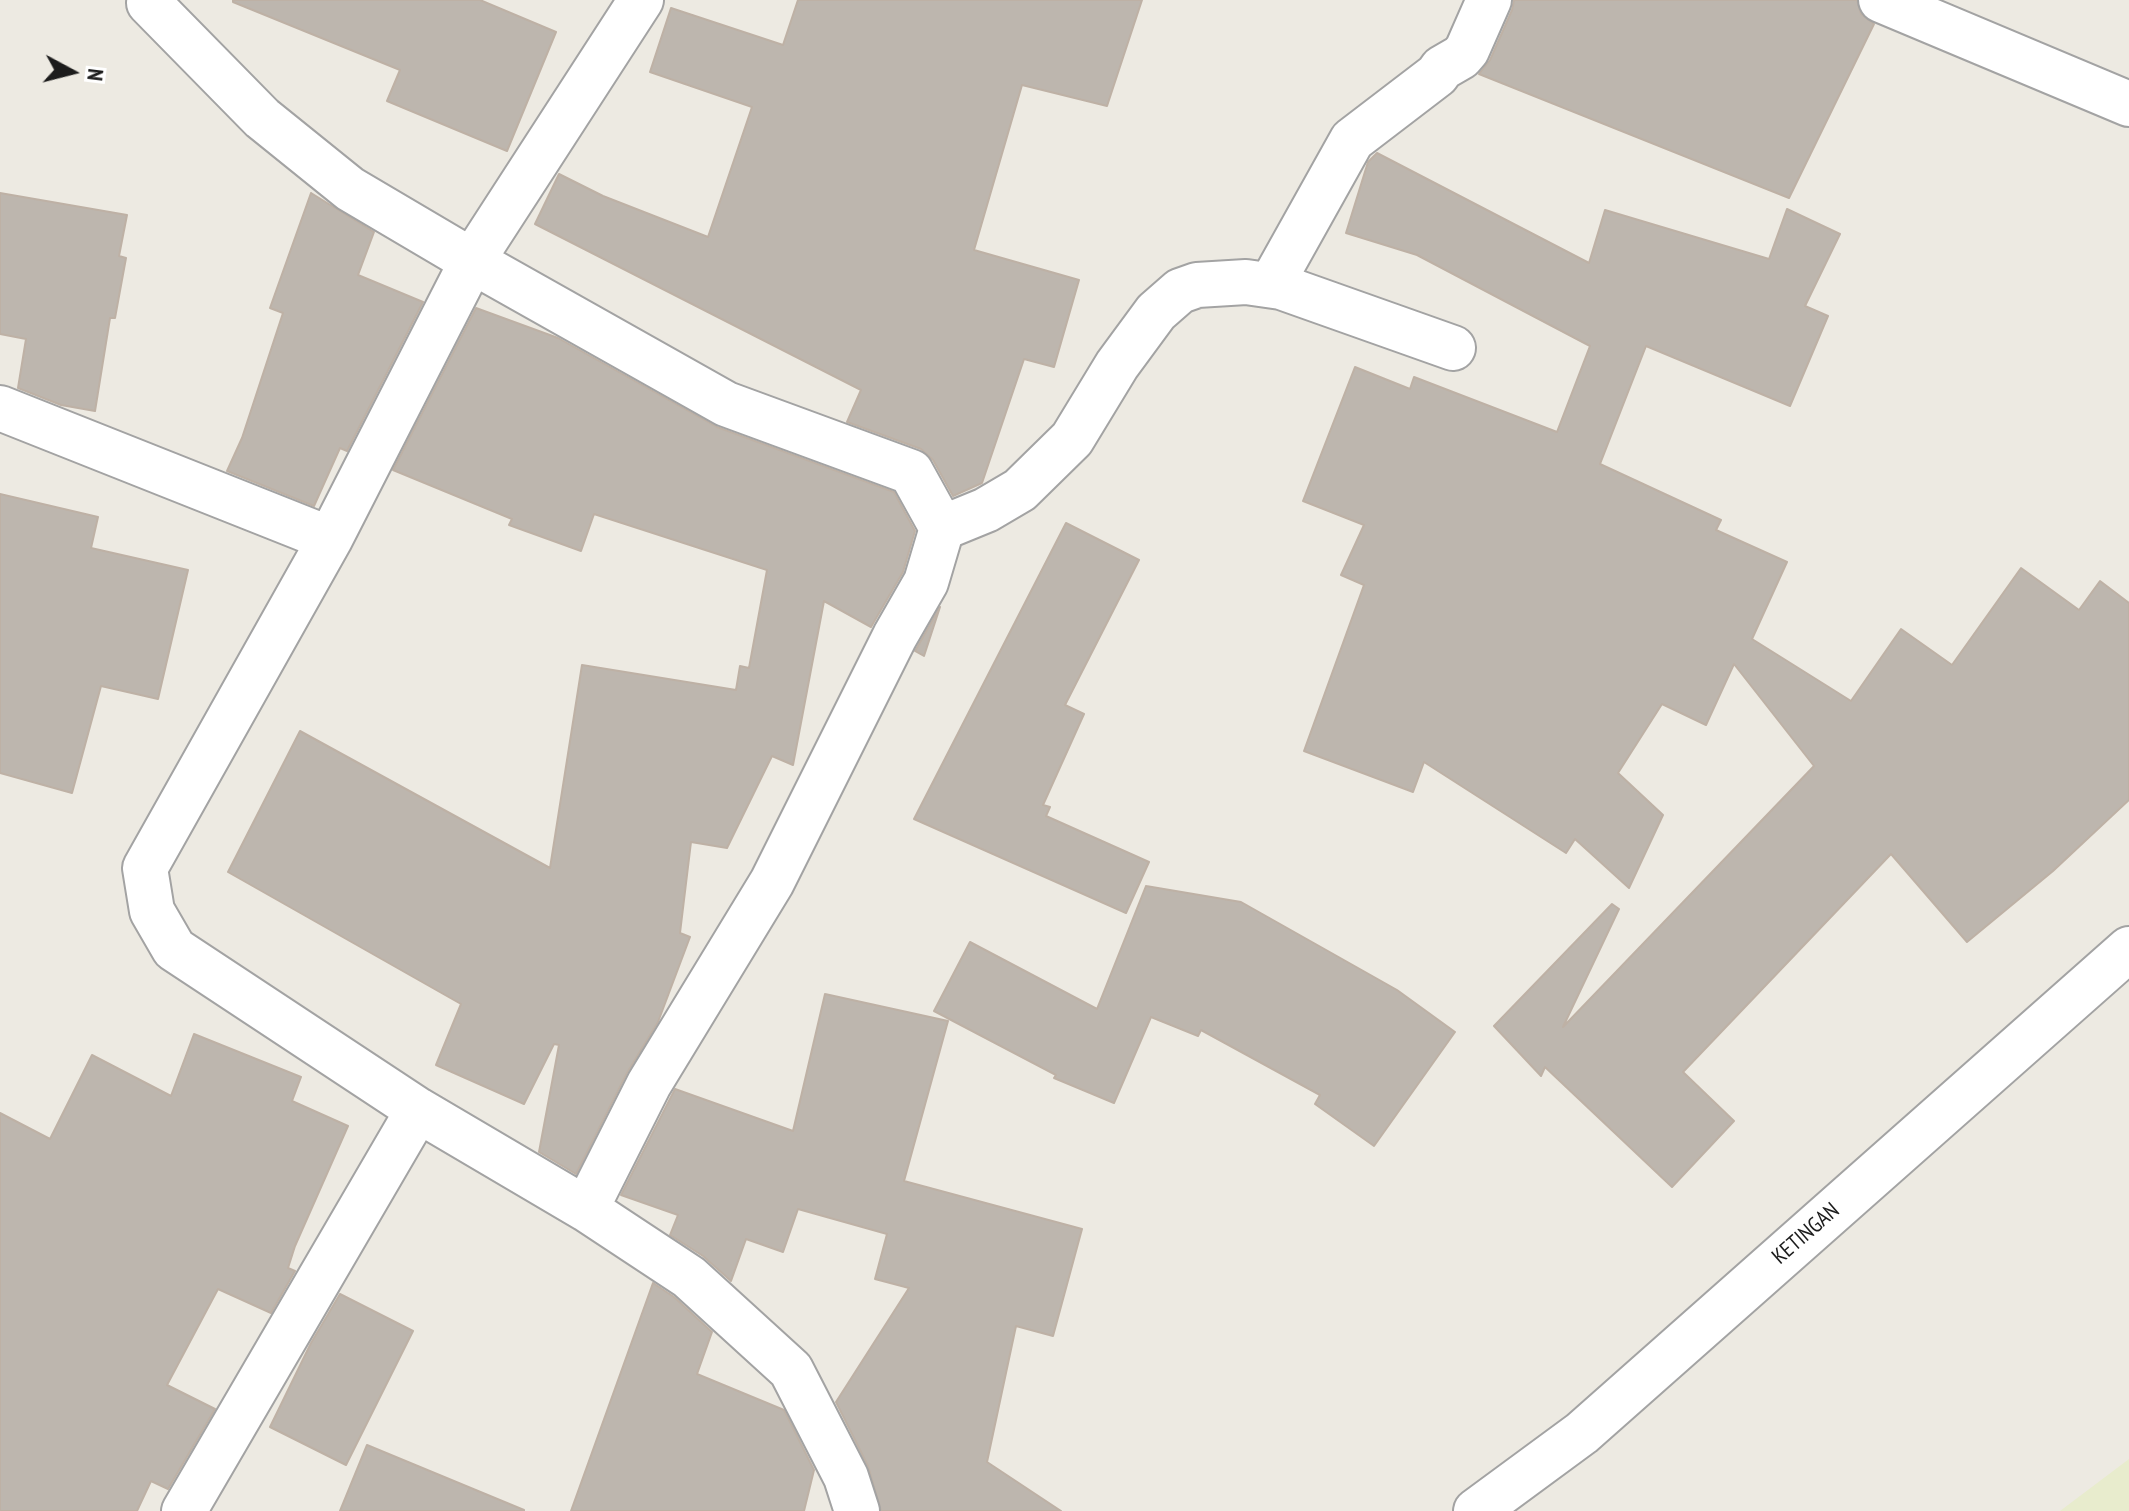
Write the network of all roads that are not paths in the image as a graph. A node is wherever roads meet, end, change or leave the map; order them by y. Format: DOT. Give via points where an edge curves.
graph roads {
  1 [pos="641,0"];
  2 [pos="1489,0"];
  3 [pos="1881,0"];
  4 [pos="149,3"];
  5 [pos="2129,104"];
  6 [pos="472,261"];
  7 [pos="1271,285"];
  8 [pos="1453,348"];
  9 [pos="0,408"];
  10 [pos="942,528"];
  11 [pos="330,539"];
  12 [pos="2129,949"];
  13 [pos="418,1110"];
  14 [pos="586,1209"];
  15 [pos="184,1511"];
  16 [pos="857,1511"];
  17 [pos="1476,1511"];
  1 -- 6 [label="street"];
  2 -- 7 [label="street" via="1461,57 1352,140"];
  3 -- 5 [label="street"];
  4 -- 6 [label="street" via="262,118 350,189"];
  6 -- 10 [label="street" via="726,404 911,472"];
  6 -- 11 [label="street"];
  7 -- 8 [label="street"];
  7 -- 10 [label="street" via="1219,283 1180,291 1117,365 1072,439 1020,490"];
  9 -- 11 [label="street"];
  10 -- 14 [label="street" via="926,582 772,882 649,1084"];
  11 -- 13 [label="street" via="145,868 152,911 174,949"];
  12 -- 17 [label="street, KETINGAN" via="1582,1433"];
  13 -- 14 [label="street"];
  13 -- 15 [label="street"];
  14 -- 16 [label="street" via="689,1277 791,1370 846,1477"];
}
